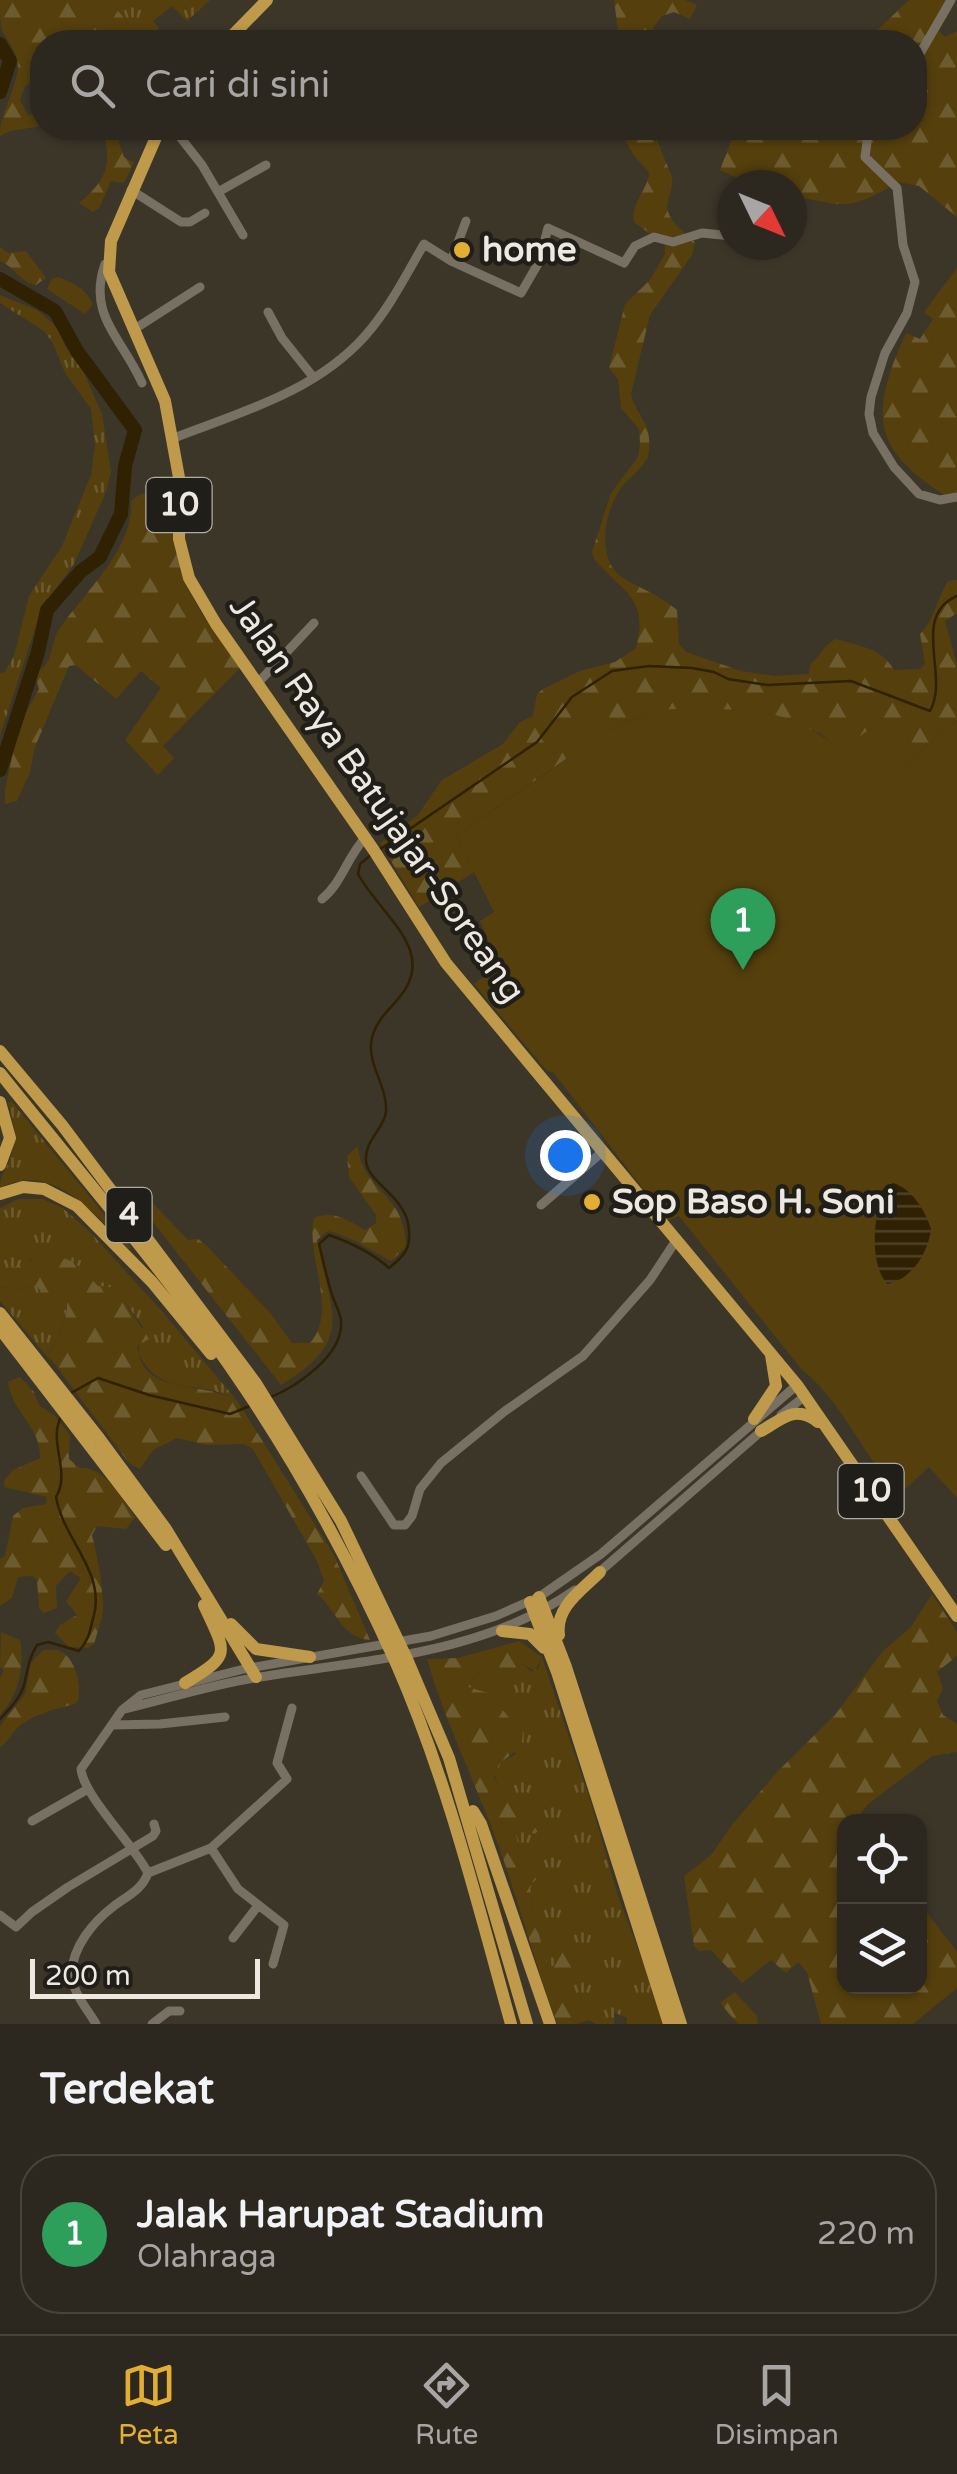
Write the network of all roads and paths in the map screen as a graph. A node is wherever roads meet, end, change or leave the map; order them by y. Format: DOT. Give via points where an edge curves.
graph roads {
  1 [pos="268,0"];
  2 [pos="951,0"];
  3 [pos="238,30"];
  4 [pos="927,42"];
  5 [pos="154,140"];
  6 [pos="184,140"];
  7 [pos="867,140"];
  8 [pos="266,165"];
  9 [pos="131,190"];
  10 [pos="218,192"];
  11 [pos="206,213"];
  12 [pos="466,222"];
  13 [pos="244,235"];
  14 [pos="717,235"];
  15 [pos="108,257"];
  16 [pos="451,260"];
  17 [pos="200,286"];
  18 [pos="268,312"];
  19 [pos="133,330"];
  20 [pos="314,378"];
  21 [pos="142,383"];
  22 [pos="174,438"];
  23 [pos="957,497"];
  24 [pos="314,623"];
  25 [pos="257,684"];
  26 [pos="372,849"];
  27 [pos="322,899"];
  28 [pos="0,1050"];
  29 [pos="0,1073"];
  30 [pos="0,1102"];
  31 [pos="601,1153"];
  32 [pos="0,1165"];
  33 [pos="0,1194"];
  34 [pos="542,1205"];
  35 [pos="677,1240"];
  36 [pos="0,1313"];
  37 [pos="0,1329"];
  38 [pos="770,1352"];
  39 [pos="52,1387"];
  40 [pos="247,1387"];
  41 [pos="801,1390"];
  42 [pos="80,1422"];
  43 [pos="757,1425"];
  44 [pos="828,1430"];
  45 [pos="361,1476"];
  46 [pos="600,1572"];
  47 [pos="196,1578"];
  48 [pos="204,1605"];
  49 [pos="537,1606"];
  50 [pos="957,1616"];
  51 [pos="502,1630"];
  52 [pos="310,1658"];
  53 [pos="401,1661"];
  54 [pos="562,1669"];
  55 [pos="250,1673"];
  56 [pos="184,1683"];
  57 [pos="292,1708"];
  58 [pos="122,1710"];
  59 [pos="225,1717"];
  60 [pos="112,1725"];
  61 [pos="88,1789"];
  62 [pos="463,1796"];
  63 [pos="32,1821"];
  64 [pos="154,1824"];
  65 [pos="132,1846"];
  66 [pos="211,1848"];
  67 [pos="148,1874"];
  68 [pos="257,1906"];
  69 [pos="0,1916"];
  70 [pos="233,1938"];
  71 [pos="273,1964"];
  72 [pos="180,2011"];
  73 [pos="96,2024"];
  74 [pos="152,2024"];
  75 [pos="510,2024"];
  76 [pos="527,2024"];
  77 [pos="550,2024"];
  78 [pos="670,2024"];
  79 [pos="681,2024"];
  1 -- 3 [label="highway"];
  2 -- 4 [label="street"];
  5 -- 9 [label="highway"];
  6 -- 10 [label="street"];
  7 -- 23 [label="street" via="864,156 897,188 915,282 871,397 870,422 879,445 919,494"];
  8 -- 10 [label="street"];
  9 -- 11 [label="street" via="181,222"];
  9 -- 15 [label="highway"];
  10 -- 13 [label="street"];
  12 -- 16 [label="street"];
  14 -- 16 [label="street" via="672,242 654,237 624,263 548,228 520,292"];
  15 -- 19 [label="highway, Jalan Raya Batujajar-Soreang / 10" via="111,283"];
  15 -- 21 [label="street" via="98,284 100,305"];
  16 -- 20 [label="street" via="424,244 366,336"];
  17 -- 19 [label="street"];
  18 -- 20 [label="street"];
  19 -- 22 [label="highway, Jalan Raya Batujajar-Soreang / 10"];
  20 -- 22 [label="street"];
  22 -- 25 [label="highway, Jalan Raya Batujajar-Soreang / 10" via="184,563"];
  24 -- 25 [label="street"];
  25 -- 26 [label="highway, Jalan Raya Batujajar-Soreang / 10"];
  26 -- 27 [label="street" via="350,856"];
  26 -- 31 [label="highway, Jalan Raya Batujajar-Soreang / 10" via="446,964"];
  28 -- 40 [label="highway, 4" via="62,1125"];
  29 -- 40 [label="highway, 4"];
  30 -- 32 [label="highway" via="10,1138"];
  31 -- 34 [label="street"];
  31 -- 35 [label="highway, Jalan Raya Batujajar-Soreang / 10"];
  33 -- 40 [label="highway" via="44,1189 77,1206"];
  35 -- 38 [label="highway, Jalan Raya Batujajar-Soreang / 10"];
  35 -- 45 [label="street" via="583,1356 441,1463 420,1489 405,1525 394,1525"];
  36 -- 39 [label="highway"];
  37 -- 39 [label="highway"];
  38 -- 41 [label="highway, Jalan Raya Batujajar-Soreang / 10"];
  38 -- 43 [label="highway" via="776,1386"];
  39 -- 42 [label="highway"];
  40 -- 53 [label="highway"];
  41 -- 43 [label="street"];
  41 -- 44 [label="highway, Jalan Raya Batujajar-Soreang / 10"];
  42 -- 47 [label="highway" via="166,1529"];
  42 -- 48 [label="highway"];
  43 -- 44 [label="highway" via="800,1412"];
  43 -- 46 [label="street"];
  43 -- 49 [label="street"];
  44 -- 50 [label="highway, Jalan Raya Batujajar-Soreang / 10"];
  46 -- 49 [label="street"];
  46 -- 54 [label="highway" via="561,1613"];
  47 -- 52 [label="highway" via="256,1649"];
  47 -- 55 [label="highway"];
  48 -- 55 [label="highway"];
  48 -- 56 [label="highway" via="222,1650 212,1668"];
  49 -- 51 [label="street"];
  49 -- 52 [label="street" via="431,1636"];
  49 -- 54 [label="highway"];
  51 -- 54 [label="highway" via="535,1636"];
  51 -- 55 [label="street" via="411,1654"];
  52 -- 55 [label="street"];
  53 -- 62 [label="highway"];
  53 -- 75 [label="highway"];
  54 -- 78 [label="highway"];
  54 -- 79 [label="highway"];
  55 -- 56 [label="street"];
  55 -- 58 [label="street"];
  56 -- 58 [label="street" via="141,1695"];
  57 -- 66 [label="street" via="277,1763 287,1779"];
  58 -- 60 [label="street"];
  59 -- 60 [label="street"];
  60 -- 61 [label="street" via="81,1769"];
  61 -- 63 [label="street"];
  61 -- 65 [label="street"];
  62 -- 76 [label="highway"];
  62 -- 77 [label="highway" via="481,1824"];
  64 -- 65 [label="street" via="153,1836"];
  65 -- 67 [label="street"];
  65 -- 69 [label="street" via="16,1928"];
  66 -- 67 [label="street"];
  66 -- 68 [label="street"];
  67 -- 73 [label="street" via="91,1927 80,1947 71,1974"];
  68 -- 70 [label="street"];
  68 -- 71 [label="street" via="284,1925"];
  72 -- 74 [label="street"];
}
